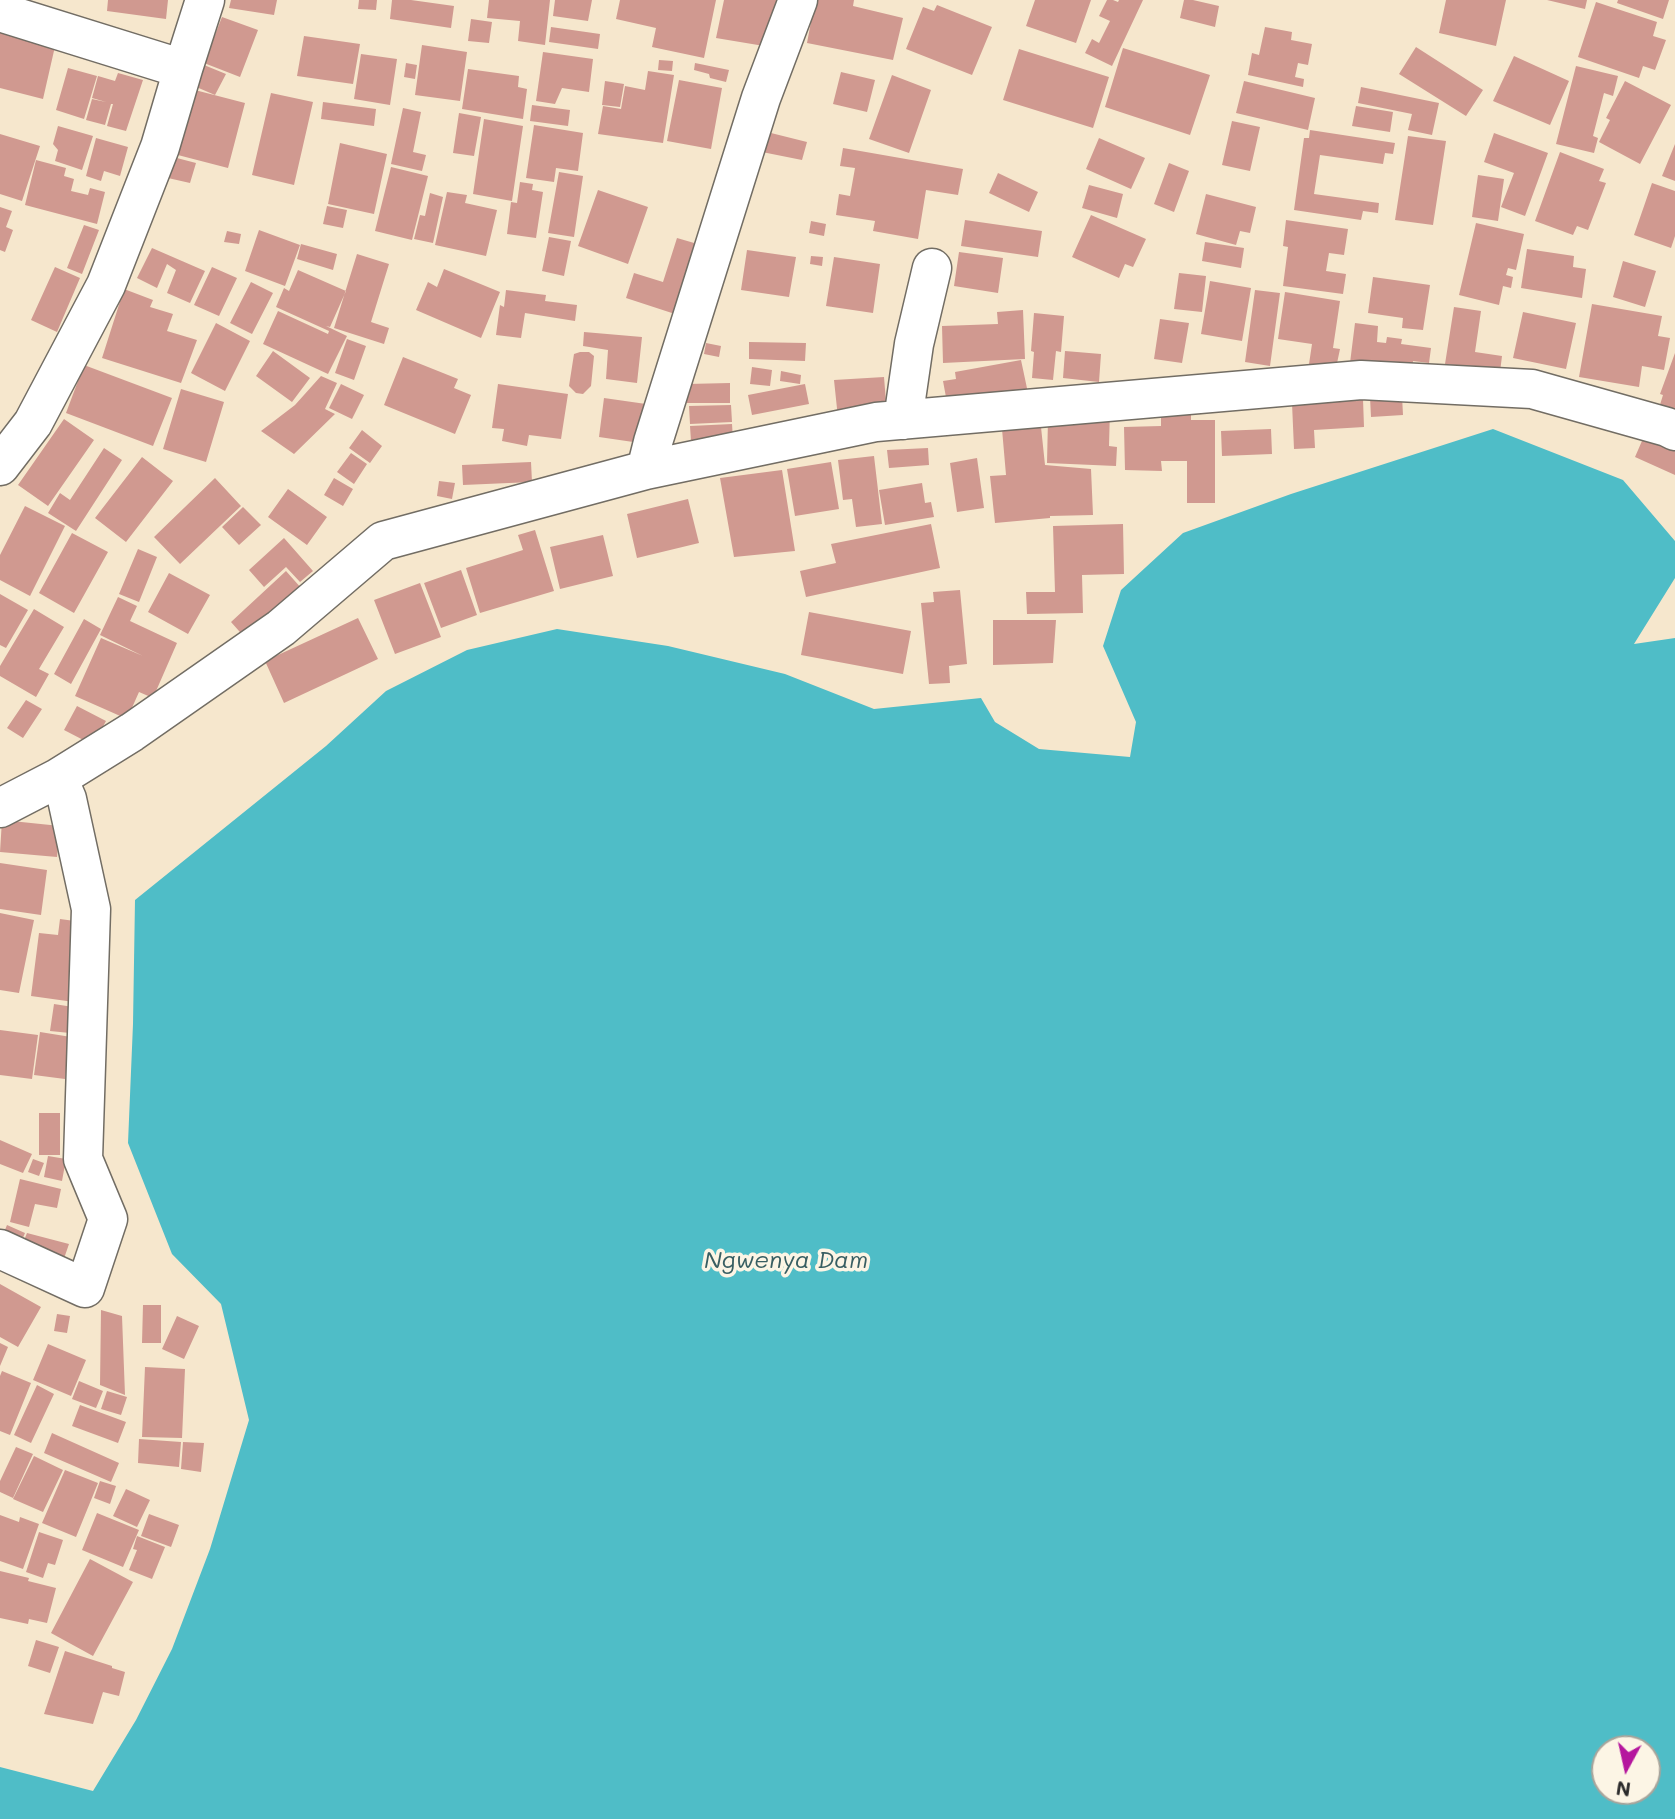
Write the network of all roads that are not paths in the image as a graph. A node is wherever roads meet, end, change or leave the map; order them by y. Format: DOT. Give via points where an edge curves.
graph roads {
  1 [pos="205,0"];
  2 [pos="799,0"];
  3 [pos="0,12"];
  4 [pos="183,69"];
  5 [pos="932,268"];
  6 [pos="16,418"];
  7 [pos="903,420"];
  8 [pos="1675,431"];
  9 [pos="0,466"];
  10 [pos="646,470"];
  11 [pos="58,778"];
  12 [pos="0,807"];
  13 [pos="0,1249"];
  1 -- 4 [label="street"];
  2 -- 10 [label="street" via="761,98"];
  3 -- 4 [label="street"];
  4 -- 6 [label="street" via="160,148 106,285"];
  5 -- 7 [label="street"];
  6 -- 9 [label="street"];
  7 -- 8 [label="street" via="1361,380 1532,389"];
  7 -- 10 [label="street"];
  10 -- 11 [label="street" via="383,541 281,628"];
  11 -- 12 [label="street"];
  11 -- 13 [label="street" via="67,799 91,909 83,1159 108,1219 85,1288"];
}
